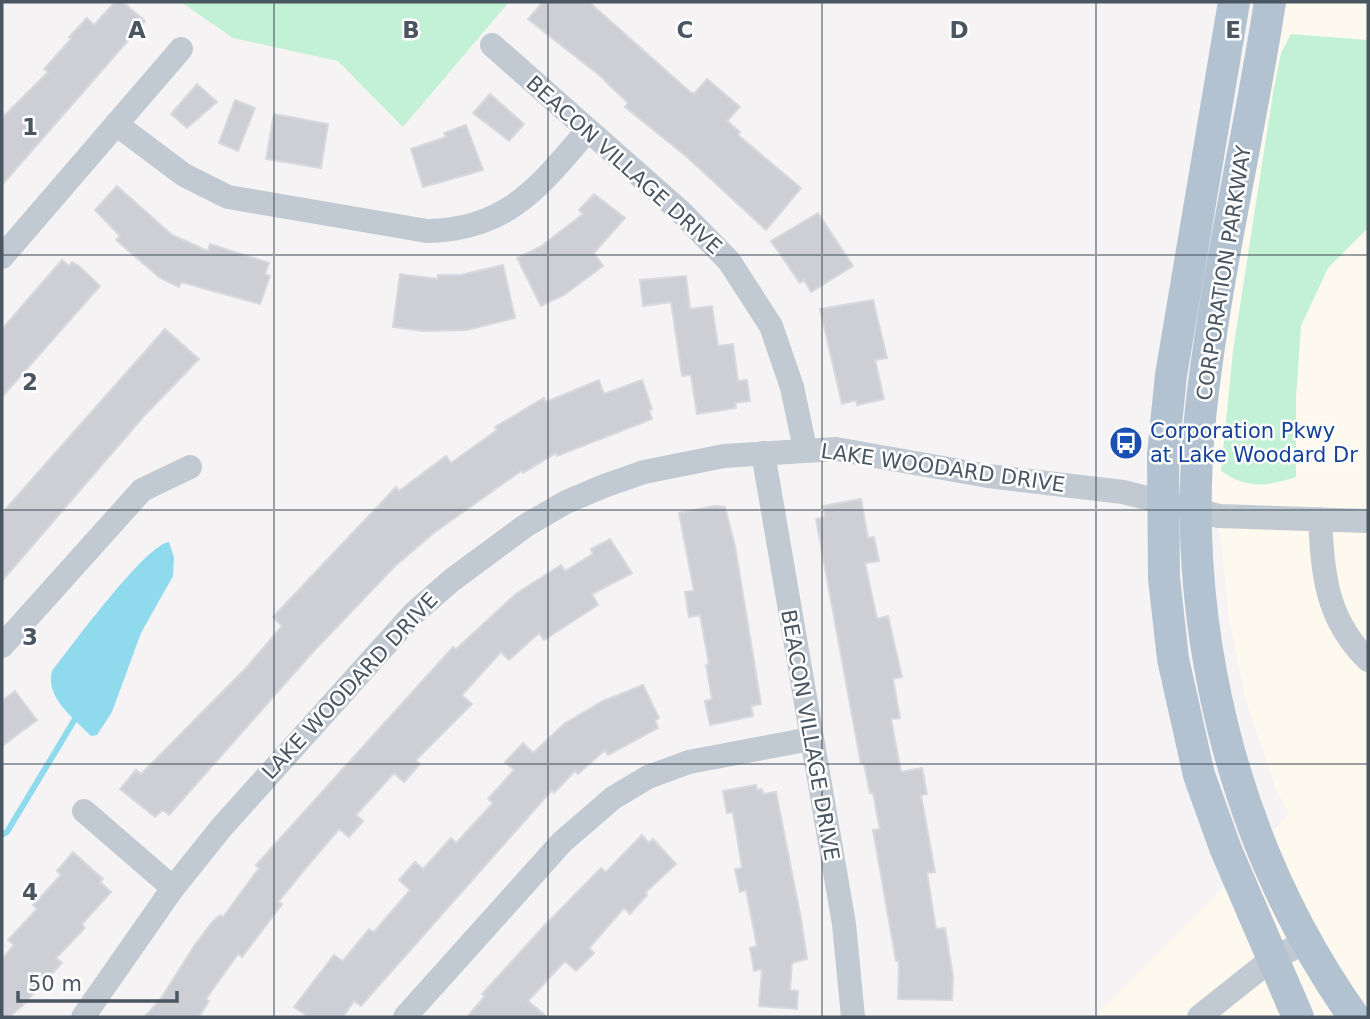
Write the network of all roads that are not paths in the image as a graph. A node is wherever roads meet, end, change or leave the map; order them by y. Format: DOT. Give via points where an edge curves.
graph roads {
  1 [pos="1234,2"];
  2 [pos="1270,2"];
  3 [pos="492,45"];
  4 [pos="181,49"];
  5 [pos="116,124"];
  6 [pos="587,131"];
  7 [pos="2,257"];
  8 [pos="805,449"];
  9 [pos="763,453"];
  10 [pos="190,467"];
  11 [pos="1162,502"];
  12 [pos="1197,511"];
  13 [pos="1320,519"];
  14 [pos="1368,521"];
  15 [pos="2,646"];
  16 [pos="1368,660"];
  17 [pos="810,738"];
  18 [pos="84,811"];
  19 [pos="173,888"];
  20 [pos="1308,941"];
  21 [pos="1272,959"];
  22 [pos="83,1017"];
  23 [pos="405,1017"];
  24 [pos="853,1017"];
  25 [pos="1199,1017"];
  26 [pos="1298,1017"];
  27 [pos="1354,1017"];
  1 -- 11 [label="main road, CORPORATION PARKWAY" via="1171,375"];
  2 -- 12 [label="main road, CORPORATION PARKWAY" via="1201,409"];
  3 -- 6 [label="street, BEACON VILLAGE DRIVE"];
  4 -- 5 [label="street"];
  5 -- 6 [label="street" via="184,176 228,197 427,232 456,231 513,209"];
  5 -- 7 [label="street"];
  6 -- 8 [label="street, BEACON VILLAGE DRIVE" via="709,238 749,287 783,354"];
  8 -- 9 [label="street, LAKE WOODARD DRIVE"];
  8 -- 11 [label="street, LAKE WOODARD DRIVE" via="836,449 988,476 1123,492"];
  9 -- 17 [label="street, BEACON VILLAGE DRIVE"];
  9 -- 19 [label="street, LAKE WOODARD DRIVE" via="682,463 614,483 566,502 492,549 414,613 220,828"];
  10 -- 15 [label="street" via="142,490"];
  11 -- 12 [label="street, LAKE WOODARD DRIVE"];
  11 -- 21 [label="main road, CORPORATION PARKWAY" via="1168,618 1189,736 1221,838"];
  12 -- 13 [label="street, LAKE WOODARD DRIVE" via="1219,516"];
  12 -- 20 [label="main road, CORPORATION PARKWAY" via="1202,617 1224,732 1261,843"];
  13 -- 14 [label="street, LAKE WOODARD DRIVE"];
  13 -- 16 [label="street" via="1324,578 1347,639"];
  17 -- 23 [label="street" via="690,762 648,777 612,798 562,842"];
  17 -- 24 [label="street, BEACON VILLAGE DRIVE" via="844,924"];
  18 -- 19 [label="street"];
  19 -- 22 [label="street, LAKE WOODARD DRIVE"];
  20 -- 21 [label="street"];
  20 -- 27 [label="main road, CORPORATION PARKWAY"];
  21 -- 25 [label="street"];
  21 -- 26 [label="main road, CORPORATION PARKWAY"];
}
